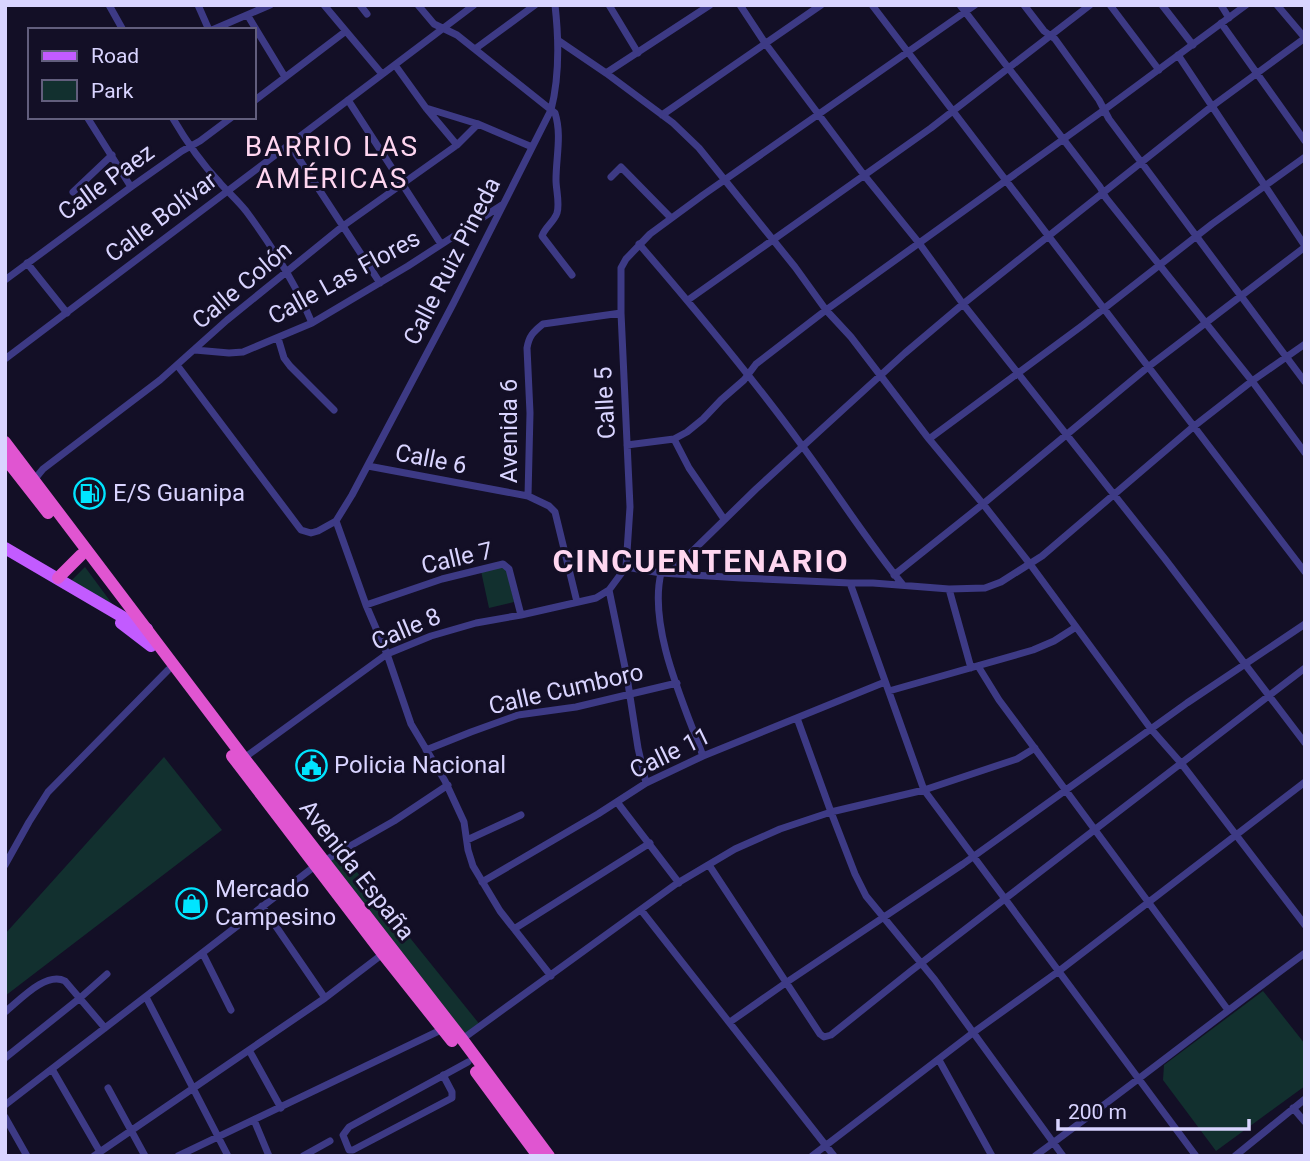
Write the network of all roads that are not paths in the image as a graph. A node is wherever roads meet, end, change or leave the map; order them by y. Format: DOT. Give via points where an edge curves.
graph roads {
  1 [pos="109,5"];
  2 [pos="198,5"];
  3 [pos="270,5"];
  4 [pos="324,5"];
  5 [pos="360,5"];
  6 [pos="418,5"];
  7 [pos="474,5"];
  8 [pos="535,5"];
  9 [pos="555,5"];
  10 [pos="609,5"];
  11 [pos="710,5"];
  12 [pos="740,5"];
  13 [pos="821,5"];
  14 [pos="872,5"];
  15 [pos="960,5"];
  16 [pos="975,5"];
  17 [pos="1024,5"];
  18 [pos="1073,5"];
  19 [pos="1090,5"];
  20 [pos="1110,5"];
  21 [pos="1162,5"];
  22 [pos="1221,5"];
  23 [pos="1246,5"];
  24 [pos="1278,5"];
  25 [pos="965,13"];
  26 [pos="368,14"];
  27 [pos="1079,14"];
  28 [pos="248,16"];
  29 [pos="1229,18"];
  30 [pos="1221,23"];
  31 [pos="121,28"];
  32 [pos="210,28"];
  33 [pos="216,28"];
  34 [pos="255,28"];
  35 [pos="256,29"];
  36 [pos="443,29"];
  37 [pos="346,31"];
  38 [pos="1050,36"];
  39 [pos="1305,38"];
  40 [pos="559,41"];
  41 [pos="765,43"];
  42 [pos="1192,44"];
  43 [pos="475,48"];
  44 [pos="638,53"];
  45 [pos="908,53"];
  46 [pos="1178,55"];
  47 [pos="395,65"];
  48 [pos="1008,68"];
  49 [pos="1158,69"];
  50 [pos="606,73"];
  51 [pos="1256,73"];
  52 [pos="382,74"];
  53 [pos="285,77"];
  54 [pos="256,99"];
  55 [pos="348,100"];
  56 [pos="1211,107"];
  57 [pos="426,108"];
  58 [pos="551,110"];
  59 [pos="1104,110"];
  60 [pos="952,111"];
  61 [pos="819,113"];
  62 [pos="662,115"];
  63 [pos="88,119"];
  64 [pos="173,119"];
  65 [pos="229,119"];
  66 [pos="478,124"];
  67 [pos="1063,138"];
  68 [pos="1305,141"];
  69 [pos="290,145"];
  70 [pos="457,145"];
  71 [pos="190,147"];
  72 [pos="531,147"];
  73 [pos="112,155"];
  74 [pos="1305,158"];
  75 [pos="1141,162"];
  76 [pos="864,175"];
  77 [pos="611,177"];
  78 [pos="725,179"];
  79 [pos="1005,180"];
  80 [pos="402,184"];
  81 [pos="1265,185"];
  82 [pos="131,187"];
  83 [pos="228,191"];
  84 [pos="73,192"];
  85 [pos="1103,192"];
  86 [pos="502,205"];
  87 [pos="671,218"];
  88 [pos="343,226"];
  89 [pos="1048,236"];
  90 [pos="1196,236"];
  91 [pos="773,239"];
  92 [pos="919,243"];
  93 [pos="441,244"];
  94 [pos="639,244"];
  95 [pos="1305,246"];
  96 [pos="27,263"];
  97 [pos="1159,265"];
  98 [pos="288,272"];
  99 [pos="572,275"];
  100 [pos="5,281"];
  101 [pos="380,283"];
  102 [pos="1240,296"];
  103 [pos="688,300"];
  104 [pos="963,304"];
  105 [pos="1104,309"];
  106 [pos="826,310"];
  107 [pos="67,313"];
  108 [pos="621,313"];
  109 [pos="312,323"];
  110 [pos="1205,323"];
  111 [pos="278,338"];
  112 [pos="1305,344"];
  113 [pos="195,350"];
  114 [pos="1286,357"];
  115 [pos="5,359"];
  116 [pos="177,365"];
  117 [pos="1148,367"];
  118 [pos="1018,374"];
  119 [pos="748,375"];
  120 [pos="880,376"];
  121 [pos="1252,382"];
  122 [pos="1305,382"];
  123 [pos="334,410"];
  124 [pos="1193,427"];
  125 [pos="1066,435"];
  126 [pos="674,439"];
  127 [pos="929,439"];
  128 [pos="5,442"];
  129 [pos="627,445"];
  130 [pos="803,447"];
  131 [pos="1305,453"];
  132 [pos="5,458"];
  133 [pos="368,466"];
  134 [pos="34,480"];
  135 [pos="1113,494"];
  136 [pos="528,496"];
  137 [pos="984,505"];
  138 [pos="724,519"];
  139 [pos="336,521"];
  140 [pos="5,548"];
  141 [pos="81,555"];
  142 [pos="1030,564"];
  143 [pos="626,567"];
  144 [pos="1305,572"];
  145 [pos="661,573"];
  146 [pos="670,573"];
  147 [pos="894,575"];
  148 [pos="58,578"];
  149 [pos="850,583"];
  150 [pos="903,585"];
  151 [pos="949,589"];
  152 [pos="608,590"];
  153 [pos="84,595"];
  154 [pos="577,602"];
  155 [pos="366,605"];
  156 [pos="521,615"];
  157 [pos="132,623"];
  158 [pos="1305,624"];
  159 [pos="1076,627"];
  160 [pos="147,629"];
  161 [pos="151,646"];
  162 [pos="387,654"];
  163 [pos="1245,664"];
  164 [pos="974,667"];
  165 [pos="1305,668"];
  166 [pos="168,670"];
  167 [pos="886,682"];
  168 [pos="677,683"];
  169 [pos="889,691"];
  170 [pos="630,694"];
  171 [pos="1269,696"];
  172 [pos="797,718"];
  173 [pos="1151,729"];
  174 [pos="1305,743"];
  175 [pos="1035,748"];
  176 [pos="426,750"];
  177 [pos="703,756"];
  178 [pos="244,758"];
  179 [pos="1181,763"];
  180 [pos="1305,782"];
  181 [pos="646,783"];
  182 [pos="447,785"];
  183 [pos="924,790"];
  184 [pos="1066,791"];
  185 [pos="617,802"];
  186 [pos="831,812"];
  187 [pos="521,815"];
  188 [pos="1095,830"];
  189 [pos="1236,835"];
  190 [pos="467,840"];
  191 [pos="650,843"];
  192 [pos="974,856"];
  193 [pos="320,863"];
  194 [pos="5,865"];
  195 [pos="709,865"];
  196 [pos="482,882"];
  197 [pos="679,883"];
  198 [pos="1006,900"];
  199 [pos="1148,902"];
  200 [pos="262,906"];
  201 [pos="640,910"];
  202 [pos="884,918"];
  203 [pos="1305,925"];
  204 [pos="514,929"];
  205 [pos="387,951"];
  206 [pos="1305,953"];
  207 [pos="203,954"];
  208 [pos="922,963"];
  209 [pos="1059,971"];
  210 [pos="107,974"];
  211 [pos="551,976"];
  212 [pos="787,982"];
  213 [pos="146,997"];
  214 [pos="80,998"];
  215 [pos="325,998"];
  216 [pos="231,1010"];
  217 [pos="1228,1010"];
  218 [pos="5,1012"];
  219 [pos="730,1022"];
  220 [pos="106,1028"];
  221 [pos="443,1029"];
  222 [pos="974,1032"];
  223 [pos="458,1042"];
  224 [pos="249,1050"];
  225 [pos="5,1058"];
  226 [pos="939,1059"];
  227 [pos="468,1062"];
  228 [pos="52,1069"];
  229 [pos="443,1075"];
  230 [pos="1139,1079"];
  231 [pos="108,1088"];
  232 [pos="193,1088"];
  233 [pos="1305,1099"];
  234 [pos="5,1105"];
  235 [pos="281,1108"];
  236 [pos="1293,1108"];
  237 [pos="5,1117"];
  238 [pos="254,1120"];
  239 [pos="1305,1122"];
  240 [pos="132,1130"];
  241 [pos="219,1136"];
  242 [pos="330,1141"];
  243 [pos="1053,1142"];
  244 [pos="826,1146"];
  245 [pos="97,1154"];
  246 [pos="27,1156"];
  247 [pos="145,1156"];
  248 [pos="178,1156"];
  249 [pos="228,1156"];
  250 [pos="269,1156"];
  251 [pos="303,1156"];
  252 [pos="538,1156"];
  253 [pos="549,1156"];
  254 [pos="812,1156"];
  255 [pos="834,1156"];
  256 [pos="992,1156"];
  257 [pos="1035,1156"];
  258 [pos="1063,1156"];
  259 [pos="1196,1156"];
  260 [pos="1235,1156"];
  1 -- 31 [label="street"];
  2 -- 32 [label="street"];
  3 -- 28 [label="street"];
  4 -- 37 [label="street"];
  5 -- 26 [label="street"];
  6 -- 36 [label="street"];
  7 -- 36 [label="street, Calle Bolívar"];
  8 -- 43 [label="street"];
  9 -- 40 [label="street, Calle Ruiz Pineda"];
  10 -- 44 [label="street"];
  11 -- 44 [label="street"];
  12 -- 41 [label="street"];
  13 -- 41 [label="street"];
  14 -- 45 [label="street"];
  15 -- 25 [label="street"];
  16 -- 25 [label="street, Calle 5"];
  17 -- 38 [label="street"];
  18 -- 27 [label="street"];
  19 -- 27 [label="street"];
  20 -- 49 [label="street"];
  21 -- 42 [label="street"];
  22 -- 29 [label="street"];
  23 -- 29 [label="street"];
  24 -- 39 [label="street"];
  25 -- 45 [label="street, Calle 5"];
  25 -- 48 [label="street"];
  27 -- 38 [label="street"];
  28 -- 33 [label="street"];
  28 -- 34 [label="street"];
  29 -- 30 [label="street"];
  30 -- 42 [label="street"];
  30 -- 51 [label="street"];
  35 -- 53 [label="street"];
  36 -- 43 [label="street"];
  36 -- 47 [label="street, Calle Bolívar"];
  37 -- 52 [label="street"];
  37 -- 53 [label="street"];
  38 -- 48 [label="street"];
  38 -- 59 [label="street"];
  39 -- 51 [label="street"];
  40 -- 50 [label="street"];
  40 -- 58 [label="street, Calle Ruiz Pineda"];
  41 -- 61 [label="street"];
  41 -- 62 [label="street"];
  42 -- 46 [label="street"];
  43 -- 58 [label="street"];
  44 -- 50 [label="street"];
  45 -- 60 [label="street"];
  45 -- 61 [label="street, Calle 5"];
  46 -- 49 [label="street"];
  46 -- 56 [label="street"];
  47 -- 52 [label="street, Calle Bolívar"];
  47 -- 57 [label="street"];
  48 -- 60 [label="street"];
  48 -- 67 [label="street"];
  49 -- 59 [label="street"];
  50 -- 62 [label="street"];
  51 -- 56 [label="street"];
  51 -- 68 [label="street"];
  52 -- 55 [label="street, Calle Bolívar"];
  53 -- 54 [label="street"];
  55 -- 69 [label="street, Calle Bolívar"];
  55 -- 80 [label="street"];
  56 -- 75 [label="street"];
  56 -- 81 [label="street"];
  57 -- 66 [label="street"];
  57 -- 70 [label="street"];
  58 -- 72 [label="street, Calle Ruiz Pineda"];
  58 -- 99 [label="street" via="558,127 557,213 542,236"];
  59 -- 67 [label="street"];
  59 -- 75 [label="street"];
  60 -- 76 [label="street"];
  60 -- 79 [label="street"];
  61 -- 76 [label="street"];
  61 -- 78 [label="street, Calle 5"];
  62 -- 78 [label="street"];
  63 -- 73 [label="street"];
  64 -- 71 [label="street"];
  65 -- 71 [label="street, Calle Paez"];
  66 -- 70 [label="street, Calle Colón"];
  66 -- 72 [label="street"];
  67 -- 79 [label="street"];
  67 -- 85 [label="street"];
  69 -- 83 [label="street, Calle Bolívar"];
  69 -- 88 [label="street"];
  70 -- 80 [label="street, Calle Colón"];
  71 -- 82 [label="street, Calle Paez"];
  71 -- 83 [label="street"];
  72 -- 86 [label="street, Calle Ruiz Pineda"];
  73 -- 82 [label="street"];
  73 -- 84 [label="street"];
  74 -- 81 [label="street"];
  75 -- 85 [label="street"];
  75 -- 90 [label="street"];
  76 -- 91 [label="street"];
  76 -- 92 [label="street"];
  77 -- 87 [label="street" via="621,167"];
  78 -- 87 [label="street, Calle 5"];
  78 -- 91 [label="street"];
  79 -- 89 [label="street"];
  79 -- 92 [label="street"];
  80 -- 88 [label="street, Calle Colón"];
  80 -- 93 [label="street"];
  81 -- 90 [label="street"];
  81 -- 95 [label="street"];
  82 -- 96 [label="street, Calle Paez"];
  83 -- 98 [label="street"];
  83 -- 107 [label="street, Calle Bolívar"];
  85 -- 89 [label="street"];
  85 -- 97 [label="street"];
  86 -- 93 [label="street, Calle Las Flores"];
  86 -- 133 [label="street, Calle Ruiz Pineda"];
  87 -- 94 [label="street, Calle 5"];
  88 -- 98 [label="street, Calle Colón"];
  88 -- 101 [label="street"];
  89 -- 104 [label="street"];
  89 -- 105 [label="street"];
  90 -- 97 [label="street"];
  90 -- 102 [label="street"];
  91 -- 103 [label="street"];
  91 -- 106 [label="street"];
  92 -- 104 [label="street"];
  92 -- 106 [label="street"];
  93 -- 101 [label="street, Calle Las Flores"];
  94 -- 103 [label="street"];
  94 -- 108 [label="street, Calle 5" via="621,268"];
  95 -- 102 [label="street"];
  96 -- 100 [label="street, Calle Paez"];
  96 -- 107 [label="street"];
  97 -- 105 [label="street"];
  97 -- 110 [label="street"];
  98 -- 109 [label="street"];
  98 -- 113 [label="street, Calle Colón"];
  101 -- 109 [label="street, Calle Las Flores"];
  102 -- 110 [label="street"];
  102 -- 114 [label="street"];
  103 -- 119 [label="street"];
  104 -- 118 [label="street"];
  104 -- 120 [label="street"];
  105 -- 117 [label="street"];
  105 -- 118 [label="street"];
  106 -- 119 [label="street"];
  106 -- 120 [label="street"];
  107 -- 115 [label="street, Calle Bolívar"];
  108 -- 129 [label="street, Calle 5"];
  108 -- 136 [label="street, Avenida 6" via="543,324 533,332 527,348"];
  109 -- 111 [label="street, Calle Las Flores"];
  110 -- 117 [label="street"];
  110 -- 121 [label="street"];
  111 -- 113 [label="street, Calle Las Flores" via="243,352"];
  111 -- 123 [label="street" via="290,366"];
  112 -- 114 [label="street"];
  113 -- 116 [label="street, Calle Colón"];
  114 -- 121 [label="street"];
  114 -- 122 [label="street"];
  116 -- 134 [label="street, Calle Colón"];
  116 -- 139 [label="street" via="301,530 311,533"];
  117 -- 124 [label="street"];
  117 -- 125 [label="street"];
  118 -- 125 [label="street"];
  118 -- 127 [label="street"];
  119 -- 126 [label="street" via="704,419"];
  119 -- 130 [label="street"];
  120 -- 127 [label="street"];
  120 -- 130 [label="street"];
  121 -- 124 [label="street"];
  121 -- 131 [label="street"];
  124 -- 135 [label="street"];
  124 -- 144 [label="street"];
  125 -- 135 [label="street"];
  125 -- 137 [label="street"];
  126 -- 129 [label="street"];
  126 -- 138 [label="street"];
  127 -- 137 [label="street"];
  128 -- 134 [label="highway, Avenida España"];
  129 -- 143 [label="street, Calle 5" via="630,507"];
  130 -- 138 [label="street"];
  130 -- 147 [label="street"];
  132 -- 141 [label="highway, Avenida España"];
  133 -- 136 [label="street, Calle 6"];
  133 -- 139 [label="street, Calle Ruiz Pineda"];
  134 -- 160 [label="highway, Avenida España"];
  135 -- 142 [label="street"];
  135 -- 163 [label="street"];
  136 -- 154 [label="street, Avenida 6" via="555,512"];
  137 -- 142 [label="street"];
  137 -- 147 [label="street"];
  138 -- 146 [label="street"];
  139 -- 155 [label="street"];
  140 -- 148 [label="main road"];
  141 -- 148 [label="highway"];
  141 -- 157 [label="highway, Avenida España"];
  142 -- 151 [label="street" via="985,588"];
  142 -- 159 [label="street"];
  143 -- 145 [label="street"];
  143 -- 152 [label="street"];
  145 -- 146 [label="street"];
  145 -- 168 [label="street" via="658,614"];
  146 -- 149 [label="street"];
  147 -- 150 [label="street"];
  148 -- 153 [label="main road"];
  149 -- 150 [label="street"];
  149 -- 167 [label="street"];
  150 -- 151 [label="street"];
  151 -- 164 [label="street"];
  152 -- 154 [label="street, Calle 8"];
  152 -- 170 [label="street"];
  153 -- 157 [label="main road"];
  153 -- 161 [label="main road"];
  154 -- 156 [label="street, Calle 8"];
  155 -- 156 [label="street, Calle 7" via="503,564 509,569"];
  155 -- 162 [label="street"];
  156 -- 162 [label="street, Calle 8" via="431,636"];
  157 -- 160 [label="main road"];
  157 -- 161 [label="highway, Avenida España"];
  158 -- 163 [label="street"];
  159 -- 164 [label="street" via="1040,647"];
  159 -- 173 [label="street"];
  160 -- 178 [label="highway, Avenida España"];
  161 -- 166 [label="highway, Avenida España"];
  162 -- 176 [label="street" via="411,724"];
  162 -- 178 [label="street, Calle 8"];
  163 -- 171 [label="street"];
  163 -- 173 [label="street"];
  164 -- 169 [label="street"];
  164 -- 175 [label="street"];
  165 -- 171 [label="street"];
  166 -- 193 [label="highway, Avenida España"];
  166 -- 194 [label="street" via="48,792"];
  167 -- 169 [label="street"];
  167 -- 172 [label="street, Calle 11"];
  168 -- 170 [label="street, Calle Cumboro"];
  168 -- 177 [label="street"];
  169 -- 183 [label="street"];
  170 -- 176 [label="street, Calle Cumboro" via="518,715"];
  170 -- 181 [label="street"];
  171 -- 174 [label="street"];
  171 -- 179 [label="street"];
  172 -- 177 [label="street, Calle 11"];
  172 -- 186 [label="street"];
  173 -- 179 [label="street"];
  173 -- 184 [label="street"];
  175 -- 183 [label="street" via="1017,759"];
  175 -- 184 [label="street"];
  176 -- 182 [label="street"];
  177 -- 181 [label="street, Calle 11"];
  178 -- 193 [label="highway, Avenida España"];
  179 -- 188 [label="street"];
  179 -- 189 [label="street"];
  180 -- 189 [label="street"];
  181 -- 185 [label="street, Calle 11"];
  182 -- 190 [label="street"];
  182 -- 193 [label="street"];
  183 -- 186 [label="street"];
  183 -- 192 [label="street"];
  184 -- 188 [label="street"];
  184 -- 192 [label="street"];
  185 -- 191 [label="street"];
  185 -- 196 [label="street, Calle 11"];
  186 -- 195 [label="street" via="780,828"];
  186 -- 202 [label="street" via="855,874"];
  187 -- 190 [label="street"];
  188 -- 198 [label="street"];
  188 -- 199 [label="street"];
  189 -- 199 [label="street"];
  189 -- 203 [label="street"];
  190 -- 196 [label="street"];
  191 -- 197 [label="street"];
  191 -- 204 [label="street"];
  192 -- 198 [label="street"];
  192 -- 202 [label="street"];
  193 -- 200 [label="street"];
  193 -- 205 [label="highway, Avenida España"];
  195 -- 197 [label="street"];
  195 -- 212 [label="street"];
  196 -- 204 [label="street"];
  197 -- 201 [label="street"];
  198 -- 208 [label="street"];
  198 -- 209 [label="street"];
  199 -- 209 [label="street"];
  199 -- 217 [label="street"];
  200 -- 207 [label="street"];
  200 -- 215 [label="street"];
  201 -- 211 [label="street"];
  201 -- 219 [label="street"];
  202 -- 208 [label="street"];
  202 -- 212 [label="street"];
  204 -- 211 [label="street"];
  205 -- 215 [label="street"];
  205 -- 221 [label="highway, Avenida España"];
  205 -- 223 [label="highway, Avenida España"];
  206 -- 217 [label="street"];
  207 -- 213 [label="street"];
  207 -- 216 [label="street"];
  208 -- 212 [label="street" via="824,1037"];
  208 -- 222 [label="street"];
  209 -- 222 [label="street"];
  209 -- 230 [label="street"];
  210 -- 214 [label="street"];
  211 -- 223 [label="street"];
  212 -- 219 [label="street"];
  213 -- 220 [label="street"];
  213 -- 232 [label="street"];
  214 -- 218 [label="street" via="65,981 53,978"];
  214 -- 220 [label="street"];
  214 -- 225 [label="street"];
  215 -- 224 [label="street"];
  217 -- 230 [label="street"];
  219 -- 244 [label="street"];
  220 -- 228 [label="street"];
  221 -- 223 [label="highway, Avenida España"];
  221 -- 235 [label="street"];
  222 -- 226 [label="street"];
  222 -- 243 [label="street"];
  223 -- 227 [label="highway, Avenida España"];
  223 -- 253 [label="highway, Avenida España"];
  224 -- 232 [label="street"];
  224 -- 235 [label="street"];
  226 -- 244 [label="street"];
  226 -- 256 [label="street"];
  227 -- 229 [label="street"];
  227 -- 252 [label="highway, Avenida España"];
  228 -- 234 [label="street"];
  228 -- 245 [label="street"];
  229 -- 229 [label="street" via="349,1127 343,1135 349,1150 452,1098"];
  230 -- 243 [label="street"];
  230 -- 259 [label="street"];
  231 -- 240 [label="street"];
  232 -- 240 [label="street"];
  232 -- 241 [label="street"];
  233 -- 236 [label="street"];
  235 -- 238 [label="street"];
  236 -- 239 [label="street"];
  236 -- 260 [label="street"];
  237 -- 246 [label="street"];
  238 -- 241 [label="street"];
  238 -- 250 [label="street"];
  240 -- 245 [label="street"];
  240 -- 247 [label="street"];
  241 -- 248 [label="street"];
  241 -- 249 [label="street"];
  242 -- 251 [label="street"];
  243 -- 257 [label="street"];
  243 -- 258 [label="street"];
  244 -- 254 [label="street"];
  244 -- 255 [label="street"];
}
